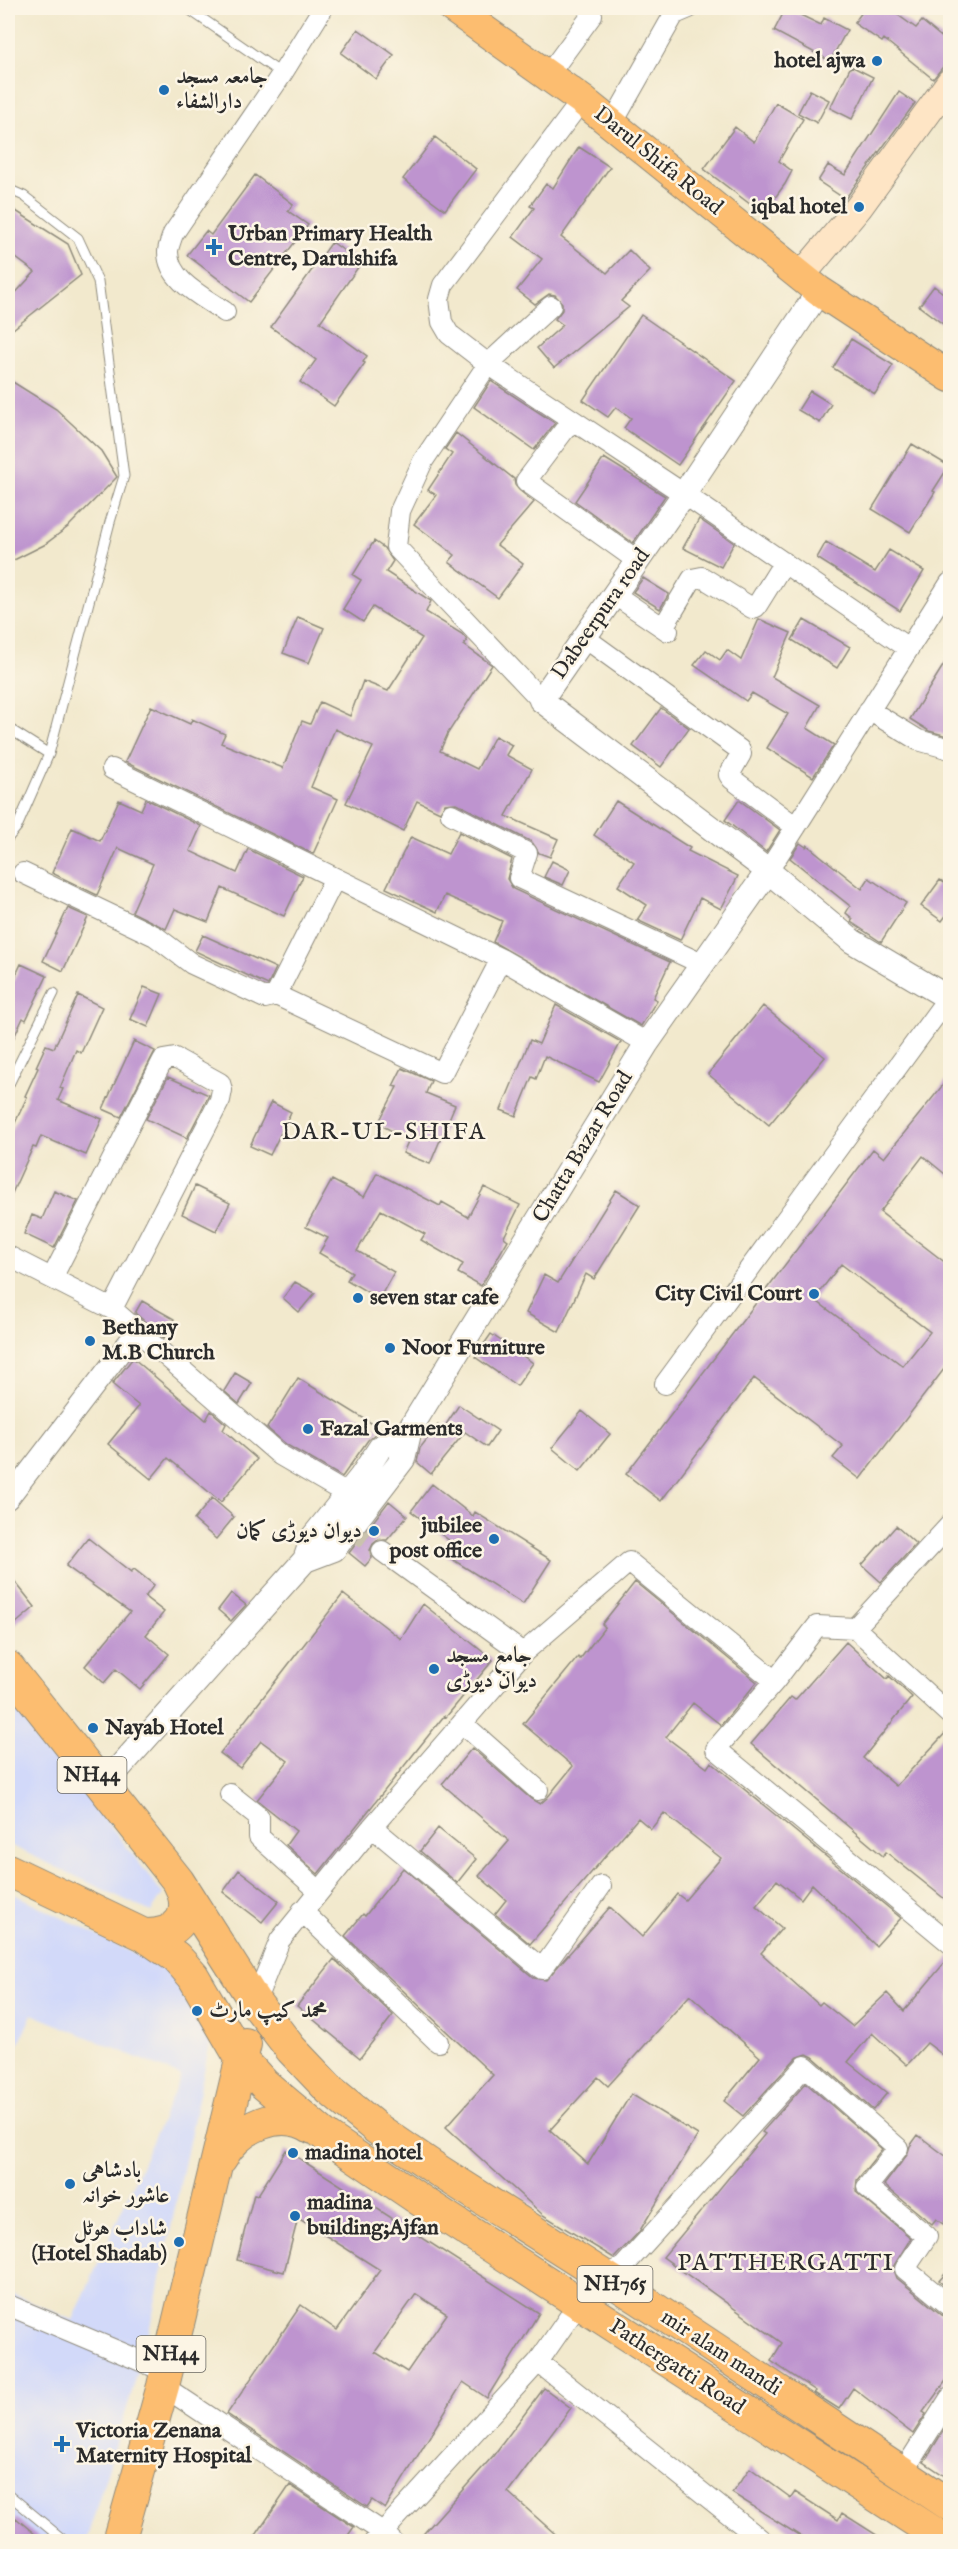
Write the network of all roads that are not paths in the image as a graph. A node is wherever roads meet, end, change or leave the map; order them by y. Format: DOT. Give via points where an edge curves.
graph roads {
  1 [pos="187,8"];
  2 [pos="323,8"];
  3 [pos="453,8"];
  4 [pos="690,8"];
  5 [pos="592,15"];
  6 [pos="282,74"];
  7 [pos="548,75"];
  8 [pos="951,82"];
  9 [pos="582,100"];
  10 [pos="612,124"];
  11 [pos="8,189"];
  12 [pos="819,291"];
  13 [pos="550,306"];
  14 [pos="225,312"];
  15 [pos="488,364"];
  16 [pos="951,377"];
  17 [pos="572,420"];
  18 [pos="684,494"];
  19 [pos="638,561"];
  20 [pos="784,562"];
  21 [pos="951,583"];
  22 [pos="615,595"];
  23 [pos="585,638"];
  24 [pos="908,648"];
  25 [pos="541,700"];
  26 [pos="869,710"];
  27 [pos="8,728"];
  28 [pos="951,749"];
  29 [pos="49,754"];
  30 [pos="112,769"];
  31 [pos="451,814"];
  32 [pos="796,827"];
  33 [pos="8,838"];
  34 [pos="768,871"];
  35 [pos="23,873"];
  36 [pos="335,878"];
  37 [pos="501,959"];
  38 [pos="702,964"];
  39 [pos="54,993"];
  40 [pos="276,995"];
  41 [pos="949,999"];
  42 [pos="647,1042"];
  43 [pos="8,1086"];
  44 [pos="8,1256"];
  45 [pos="52,1278"];
  46 [pos="112,1310"];
  47 [pos="136,1332"];
  48 [pos="664,1384"];
  49 [pos="410,1429"];
  50 [pos="347,1494"];
  51 [pos="8,1499"];
  52 [pos="951,1525"];
  53 [pos="382,1551"];
  54 [pos="305,1560"];
  55 [pos="855,1628"];
  56 [pos="523,1653"];
  57 [pos="8,1667"];
  58 [pos="775,1681"];
  59 [pos="951,1715"];
  60 [pos="462,1723"];
  61 [pos="102,1787"];
  62 [pos="538,1790"];
  63 [pos="230,1794"];
  64 [pos="372,1827"];
  65 [pos="8,1870"];
  66 [pos="178,1881"];
  67 [pos="602,1886"];
  68 [pos="319,1891"];
  69 [pos="302,1911"];
  70 [pos="144,1935"];
  71 [pos="950,1943"];
  72 [pos="255,2002"];
  73 [pos="438,2042"];
  74 [pos="242,2060"];
  75 [pos="327,2137"];
  76 [pos="217,2164"];
  77 [pos="603,2276"];
  78 [pos="579,2303"];
  79 [pos="8,2305"];
  80 [pos="951,2306"];
  81 [pos="538,2362"];
  82 [pos="165,2379"];
  83 [pos="951,2398"];
  84 [pos="903,2472"];
  85 [pos="8,2494"];
  86 [pos="951,2505"];
  87 [pos="384,2538"];
  88 [pos="66,2541"];
  89 [pos="119,2541"];
  90 [pos="764,2541"];
  91 [pos="948,2541"];
  1 -- 6 [label="lane"];
  2 -- 6 [label="street"];
  3 -- 7 [label="main road, Darul Shifa Road"];
  4 -- 10 [label="street" via="672,18"];
  5 -- 7 [label="street"];
  6 -- 14 [label="street" via="173,234 168,252 171,268 180,280"];
  7 -- 9 [label="main road, Darul Shifa Road"];
  8 -- 12 [label="main road" via="859,207 801,276"];
  9 -- 10 [label="main road, Darul Shifa Road"];
  9 -- 15 [label="street" via="443,285 442,322 450,334"];
  10 -- 12 [label="main road, Darul Shifa Road"];
  11 -- 29 [label="lane" via="24,195 78,238 98,281 124,476"];
  12 -- 16 [label="main road, Darul Shifa Road"];
  12 -- 18 [label="street, Dabeerpura road"];
  13 -- 15 [label="street"];
  15 -- 17 [label="street"];
  15 -- 25 [label="street" via="423,461 400,512 396,547"];
  17 -- 18 [label="street"];
  17 -- 19 [label="street" via="526,481"];
  18 -- 19 [label="street, Dabeerpura road"];
  18 -- 20 [label="street"];
  19 -- 22 [label="street, Dabeerpura road"];
  20 -- 22 [label="street" via="752,608 702,577 692,579 666,628"];
  20 -- 24 [label="street"];
  21 -- 24 [label="street"];
  22 -- 23 [label="street, Dabeerpura road"];
  23 -- 25 [label="street, Dabeerpura road"];
  23 -- 32 [label="street" via="740,750 729,775"];
  24 -- 26 [label="street"];
  25 -- 34 [label="street, Dabeerpura road"];
  26 -- 28 [label="street" via="918,740"];
  26 -- 32 [label="street"];
  27 -- 29 [label="lane"];
  29 -- 33 [label="lane" via="17,827"];
  30 -- 36 [label="street"];
  31 -- 38 [label="street" via="527,853 519,878"];
  32 -- 34 [label="street"];
  34 -- 38 [label="street, Chatta Bazar Road"];
  34 -- 41 [label="street, Dabeerpura road" via="852,941"];
  35 -- 40 [label="street" via="155,936 192,964 265,998"];
  36 -- 37 [label="street"];
  36 -- 40 [label="street"];
  37 -- 40 [label="street" via="442,1073"];
  37 -- 42 [label="street"];
  38 -- 42 [label="street, Chatta Bazar Road"];
  39 -- 43 [label="lane"];
  41 -- 48 [label="street"];
  42 -- 49 [label="street, Chatta Bazar Road"];
  44 -- 45 [label="street"];
  45 -- 46 [label="street"];
  45 -- 46 [label="street" via="163,1060 175,1058 220,1083 220,1100"];
  46 -- 47 [label="street"];
  47 -- 50 [label="street" via="280,1455"];
  47 -- 51 [label="street"];
  49 -- 50 [label="street, Chatta Bazar Road" via="381,1448"];
  49 -- 54 [label="street, Chatta Bazar Road" via="403,1459 334,1549"];
  50 -- 54 [label="street, Chatta Bazar Road" via="313,1537"];
  52 -- 55 [label="street"];
  53 -- 56 [label="street"];
  54 -- 61 [label="street, Chatta Bazar Road"];
  55 -- 58 [label="street" via="817,1626"];
  55 -- 59 [label="street"];
  56 -- 58 [label="street" via="629,1562"];
  56 -- 60 [label="street"];
  57 -- 61 [label="highway, NH44"];
  58 -- 71 [label="street" via="716,1749"];
  60 -- 62 [label="street"];
  60 -- 64 [label="street"];
  61 -- 66 [label="highway, NH44"];
  63 -- 68 [label="street" via="259,1817 259,1837"];
  64 -- 67 [label="street" via="542,1969"];
  64 -- 68 [label="street"];
  65 -- 70 [label="highway"];
  66 -- 70 [label="highway" via="186,1896 185,1913 176,1928 160,1935"];
  66 -- 72 [label="highway, NH44"];
  68 -- 69 [label="street"];
  69 -- 72 [label="street" via="280,1940"];
  69 -- 73 [label="street"];
  70 -- 74 [label="highway" via="176,1957 193,1976"];
  72 -- 74 [label="highway, NH44"];
  72 -- 77 [label="highway, mir alam mandi / NH765" via="330,2091 376,2128"];
  74 -- 75 [label="highway, Pathergatti Road / NH765" via="264,2084"];
  74 -- 76 [label="highway, NH44"];
  75 -- 76 [label="highway" via="309,2125 265,2121 245,2130 228,2145"];
  75 -- 78 [label="highway, Pathergatti Road / NH765"];
  76 -- 82 [label="highway, NH44"];
  77 -- 80 [label="street" via="624,2267 805,2066 898,2148 867,2187 927,2236 905,2269"];
  77 -- 84 [label="highway, mir alam mandi / NH765"];
  78 -- 81 [label="street"];
  78 -- 91 [label="highway, Pathergatti Road / NH765"];
  79 -- 82 [label="street"];
  81 -- 87 [label="street"];
  81 -- 90 [label="street"];
  82 -- 87 [label="street"];
  82 -- 89 [label="highway, NH44"];
  83 -- 84 [label="street"];
  84 -- 86 [label="highway, mir alam mandi / NH765"];
  85 -- 88 [label="lane"];
}
